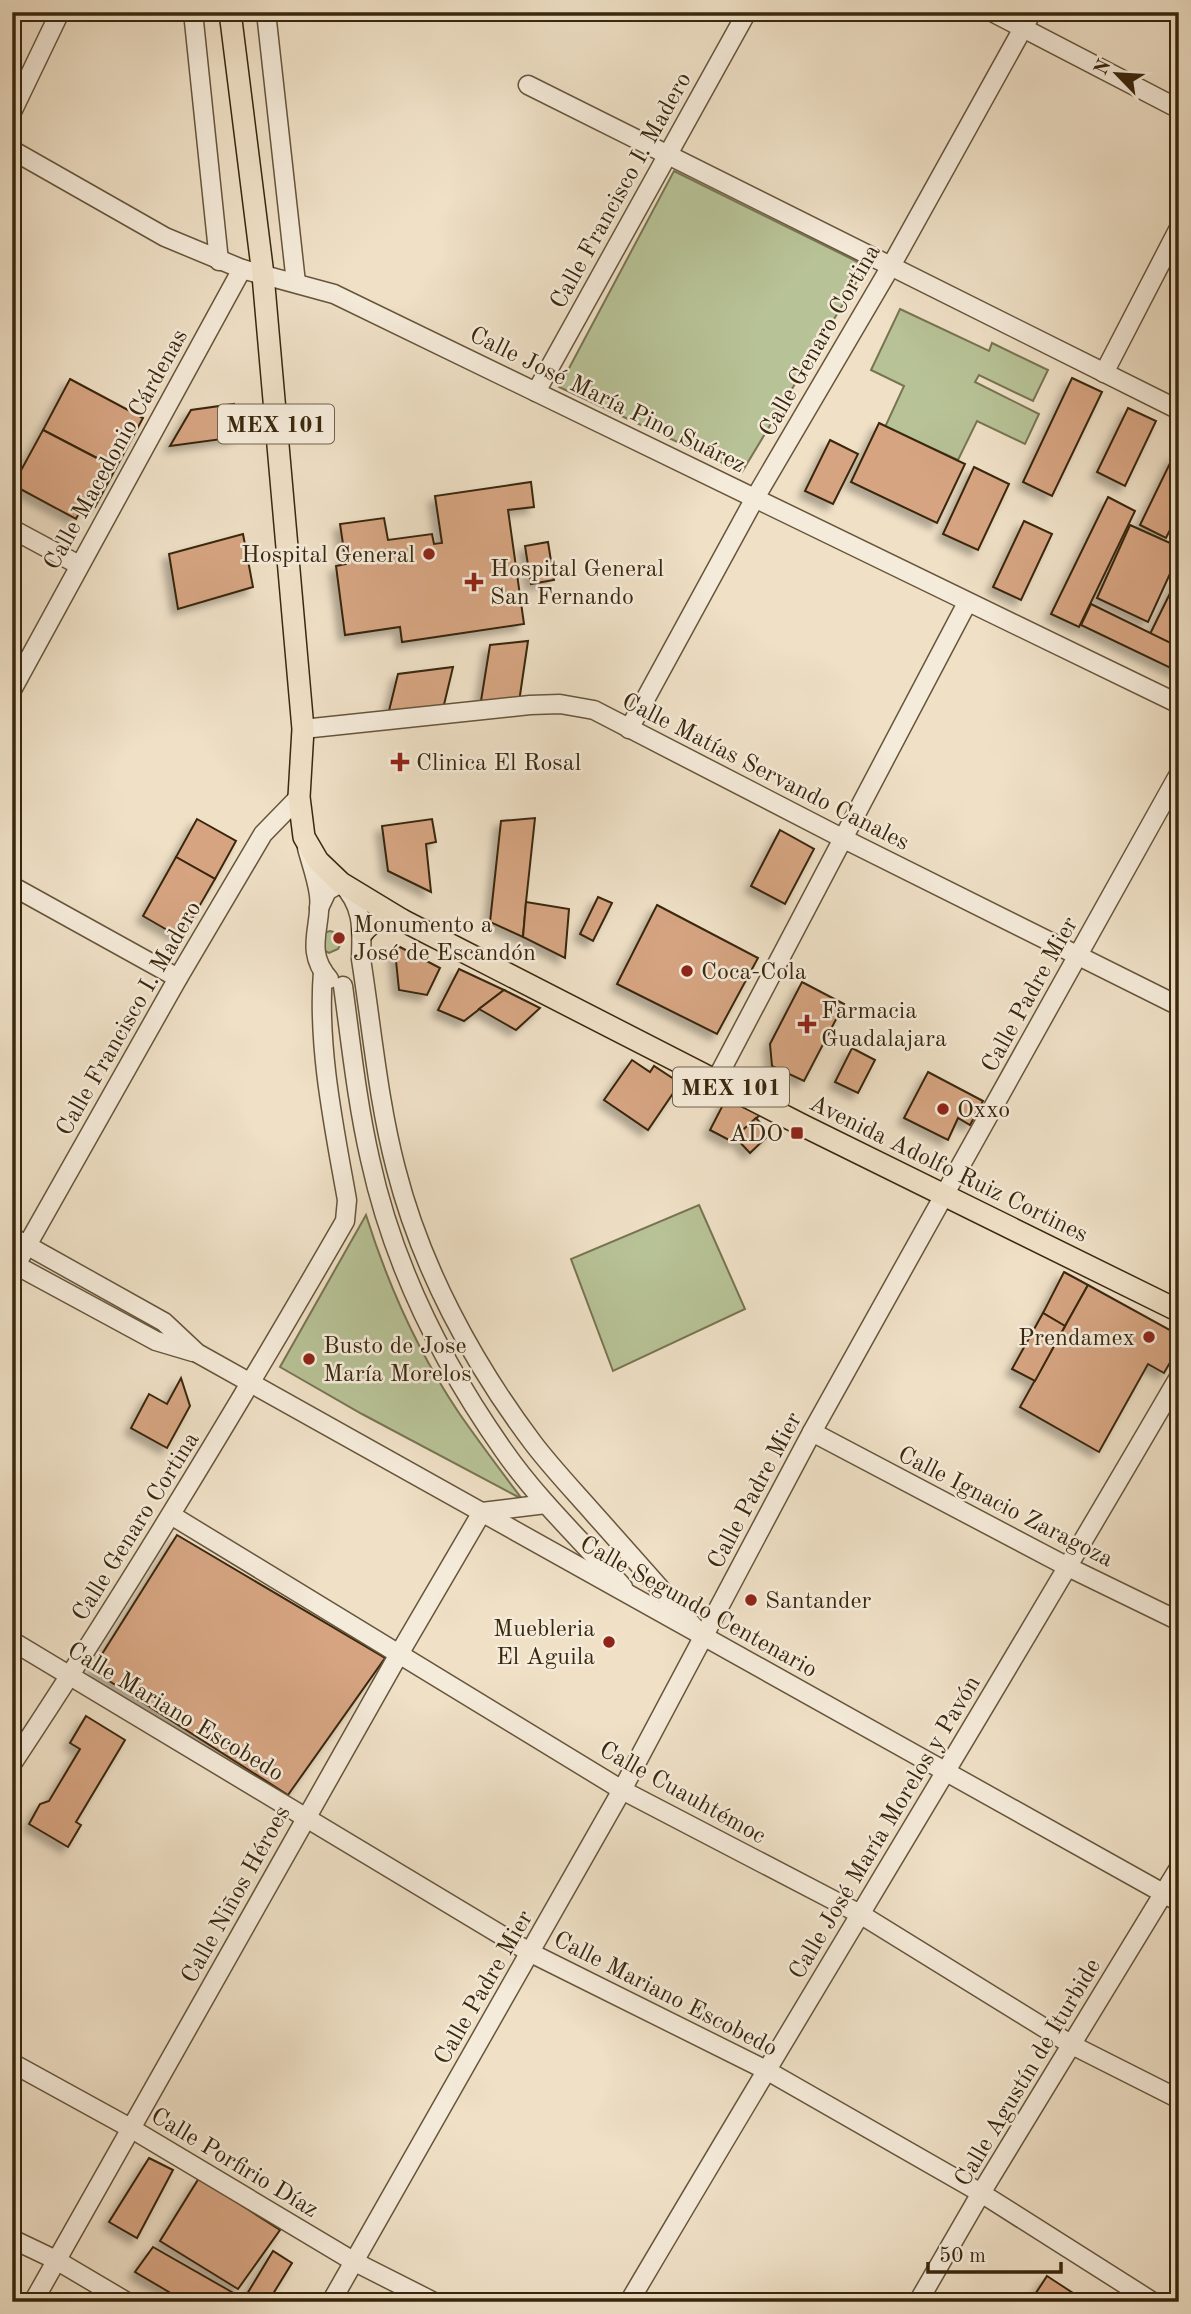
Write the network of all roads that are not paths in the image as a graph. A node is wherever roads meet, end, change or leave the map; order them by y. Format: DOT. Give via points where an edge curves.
graph roads {
  1 [pos="61,12"];
  2 [pos="193,12"];
  3 [pos="230,12"];
  4 [pos="266,12"];
  5 [pos="747,12"];
  6 [pos="992,12"];
  7 [pos="1028,20"];
  8 [pos="528,85"];
  9 [pos="1179,109"];
  10 [pos="12,112"];
  11 [pos="12,150"];
  12 [pos="667,155"];
  13 [pos="1179,228"];
  14 [pos="219,261"];
  15 [pos="891,266"];
  16 [pos="242,269"];
  17 [pos="264,275"];
  18 [pos="296,283"];
  19 [pos="1104,373"];
  20 [pos="536,392"];
  21 [pos="1179,410"];
  22 [pos="755,498"];
  23 [pos="12,529"];
  24 [pos="79,565"];
  25 [pos="967,603"];
  26 [pos="12,690"];
  27 [pos="1179,704"];
  28 [pos="303,729"];
  29 [pos="629,729"];
  30 [pos="1179,774"];
  31 [pos="299,797"];
  32 [pos="304,837"];
  33 [pos="842,838"];
  34 [pos="341,883"];
  35 [pos="12,886"];
  36 [pos="319,908"];
  37 [pos="402,920"];
  38 [pos="363,932"];
  39 [pos="1079,956"];
  40 [pos="361,959"];
  41 [pos="323,971"];
  42 [pos="177,978"];
  43 [pos="343,986"];
  44 [pos="1179,1006"];
  45 [pos="716,1080"];
  46 [pos="945,1197"];
  47 [pos="20,1241"];
  48 [pos="14,1267"];
  49 [pos="1179,1311"];
  50 [pos="454,1317"];
  51 [pos="431,1331"];
  52 [pos="197,1353"];
  53 [pos="1179,1377"];
  54 [pos="251,1383"];
  55 [pos="812,1432"];
  56 [pos="547,1504"];
  57 [pos="482,1512"];
  58 [pos="171,1514"];
  59 [pos="1068,1567"];
  60 [pos="632,1598"];
  61 [pos="1179,1621"];
  62 [pos="703,1637"];
  63 [pos="12,1642"];
  64 [pos="399,1654"];
  65 [pos="70,1677"];
  66 [pos="12,1764"];
  67 [pos="946,1772"];
  68 [pos="622,1790"];
  69 [pos="307,1818"];
  70 [pos="1179,1868"];
  71 [pos="1171,1898"];
  72 [pos="860,1914"];
  73 [pos="531,1953"];
  74 [pos="1072,2045"];
  75 [pos="12,2063"];
  76 [pos="766,2070"];
  77 [pos="1179,2099"];
  78 [pos="132,2129"];
  79 [pos="981,2193"];
  80 [pos="12,2239"];
  81 [pos="57,2260"];
  82 [pos="353,2261"];
  83 [pos="33,2302"];
  84 [pos="127,2302"];
  85 [pos="331,2302"];
  86 [pos="433,2302"];
  87 [pos="629,2302"];
  88 [pos="918,2302"];
  89 [pos="1153,2302"];
  1 -- 10 [label="street"];
  2 -- 14 [label="street"];
  3 -- 17 [label="main road, MEX 101"];
  4 -- 18 [label="street"];
  5 -- 12 [label="street, Calle Francisco I. Madero"];
  6 -- 7 [label="street"];
  7 -- 9 [label="street"];
  7 -- 15 [label="street, Calle Genaro Cortina"];
  8 -- 12 [label="street"];
  11 -- 14 [label="street, Calle José María Pino Suárez" via="165,237"];
  12 -- 15 [label="street"];
  12 -- 20 [label="street, Calle Francisco I. Madero"];
  13 -- 19 [label="street"];
  14 -- 16 [label="street, Calle José María Pino Suárez"];
  15 -- 19 [label="street"];
  15 -- 22 [label="street, Calle Genaro Cortina"];
  16 -- 17 [label="street, Calle José María Pino Suárez"];
  16 -- 24 [label="street, Calle Macedonio Cárdenas"];
  17 -- 18 [label="street, Calle José María Pino Suárez"];
  17 -- 28 [label="main road, MEX 101"];
  18 -- 20 [label="street, Calle José María Pino Suárez" via="334,294"];
  19 -- 21 [label="street"];
  20 -- 22 [label="street, Calle José María Pino Suárez"];
  22 -- 25 [label="street, Calle José María Pino Suárez"];
  22 -- 29 [label="street, Calle Genaro Cortina"];
  23 -- 24 [label="street"];
  24 -- 26 [label="street, Calle Macedonio Cárdenas"];
  25 -- 27 [label="street, Calle José María Pino Suárez"];
  25 -- 33 [label="street"];
  28 -- 29 [label="street, Calle Matías Servando Canales" via="560,704 594,710"];
  28 -- 31 [label="main road, MEX 101"];
  29 -- 33 [label="street, Calle Matías Servando Canales"];
  30 -- 39 [label="street, Calle Padre Mier"];
  31 -- 32 [label="main road, MEX 101"];
  31 -- 42 [label="street, Calle Francisco I. Madero" via="263,834"];
  32 -- 34 [label="main road, Avenida Adolfo Ruiz Cortines / MEX 101" via="318,861"];
  32 -- 36 [label="street, Calle Genaro Cortina"];
  33 -- 39 [label="street, Calle Matías Servando Canales"];
  33 -- 45 [label="street"];
  34 -- 36 [label="street" via="327,891"];
  34 -- 37 [label="main road, Avenida Adolfo Ruiz Cortines / MEX 101"];
  34 -- 38 [label="street" via="357,903"];
  35 -- 42 [label="street"];
  36 -- 41 [label="street, Calle Genaro Cortina" via="316,945"];
  37 -- 38 [label="main road" via="377,921"];
  37 -- 45 [label="main road, Avenida Adolfo Ruiz Cortines / MEX 101"];
  38 -- 40 [label="street"];
  39 -- 44 [label="street, Calle Matías Servando Canales"];
  39 -- 46 [label="street, Calle Padre Mier"];
  40 -- 43 [label="street" via="353,978"];
  40 -- 50 [label="street" via="396,1170 428,1265"];
  41 -- 43 [label="street"];
  41 -- 54 [label="street, Calle Genaro Cortina" via="327,1071 347,1200 345,1222"];
  42 -- 47 [label="street, Calle Francisco I. Madero"];
  43 -- 51 [label="street" via="370,1161 407,1278"];
  45 -- 46 [label="main road, Avenida Adolfo Ruiz Cortines / MEX 101"];
  46 -- 49 [label="main road, Avenida Adolfo Ruiz Cortines / MEX 101"];
  46 -- 55 [label="street, Calle Padre Mier"];
  47 -- 48 [label="street, Calle Francisco I. Madero"];
  47 -- 52 [label="street, Calle Segundo Centenario" via="164,1322"];
  48 -- 52 [label="street, Calle Segundo Centenario" via="156,1341"];
  50 -- 51 [label="street"];
  50 -- 62 [label="street" via="533,1442"];
  51 -- 56 [label="street" via="504,1452"];
  52 -- 54 [label="street, Calle Segundo Centenario"];
  53 -- 59 [label="street, Calle José María Morelos y Pavón"];
  54 -- 57 [label="street, Calle Segundo Centenario"];
  54 -- 58 [label="street, Calle Genaro Cortina"];
  55 -- 59 [label="street, Calle Ignacio Zaragoza"];
  55 -- 62 [label="street, Calle Padre Mier"];
  56 -- 57 [label="street"];
  56 -- 60 [label="street"];
  57 -- 60 [label="street, Calle Segundo Centenario"];
  57 -- 64 [label="street, Calle Niños Héroes"];
  58 -- 64 [label="street, Calle Cuauhtémoc"];
  58 -- 65 [label="street, Calle Genaro Cortina"];
  59 -- 61 [label="street, Calle Ignacio Zaragoza"];
  59 -- 67 [label="street, Calle José María Morelos y Pavón"];
  60 -- 62 [label="street, Calle Segundo Centenario"];
  62 -- 67 [label="street, Calle Segundo Centenario"];
  62 -- 68 [label="street, Calle Padre Mier"];
  63 -- 65 [label="street, Calle Mariano Escobedo"];
  64 -- 68 [label="street, Calle Cuauhtémoc"];
  64 -- 69 [label="street, Calle Niños Héroes"];
  65 -- 66 [label="street, Calle Genaro Cortina"];
  65 -- 69 [label="street, Calle Mariano Escobedo"];
  67 -- 71 [label="street, Calle Segundo Centenario"];
  67 -- 72 [label="street, Calle José María Morelos y Pavón"];
  68 -- 72 [label="street, Calle Cuauhtémoc"];
  68 -- 73 [label="street, Calle Padre Mier"];
  69 -- 73 [label="street, Calle Mariano Escobedo"];
  69 -- 78 [label="street, Calle Niños Héroes"];
  70 -- 71 [label="street, Calle Agustín de Iturbide"];
  71 -- 74 [label="street, Calle Agustín de Iturbide"];
  72 -- 74 [label="street, Calle Cuauhtémoc"];
  72 -- 76 [label="street, Calle José María Morelos y Pavón"];
  73 -- 76 [label="street, Calle Mariano Escobedo"];
  73 -- 82 [label="street, Calle Padre Mier"];
  74 -- 77 [label="street, Calle Cuauhtémoc"];
  74 -- 79 [label="street, Calle Agustín de Iturbide"];
  75 -- 78 [label="street, Calle Porfirio Díaz"];
  76 -- 79 [label="street, Calle Mariano Escobedo"];
  76 -- 87 [label="street, Calle José María Morelos y Pavón"];
  78 -- 81 [label="street, Calle Niños Héroes"];
  78 -- 82 [label="street, Calle Porfirio Díaz"];
  79 -- 88 [label="street, Calle Agustín de Iturbide"];
  79 -- 89 [label="street, Calle Mariano Escobedo"];
  80 -- 81 [label="street"];
  81 -- 83 [label="street, Calle Niños Héroes"];
  81 -- 84 [label="street"];
  82 -- 85 [label="street, Calle Padre Mier"];
  82 -- 86 [label="street, Calle Porfirio Díaz"];
}
